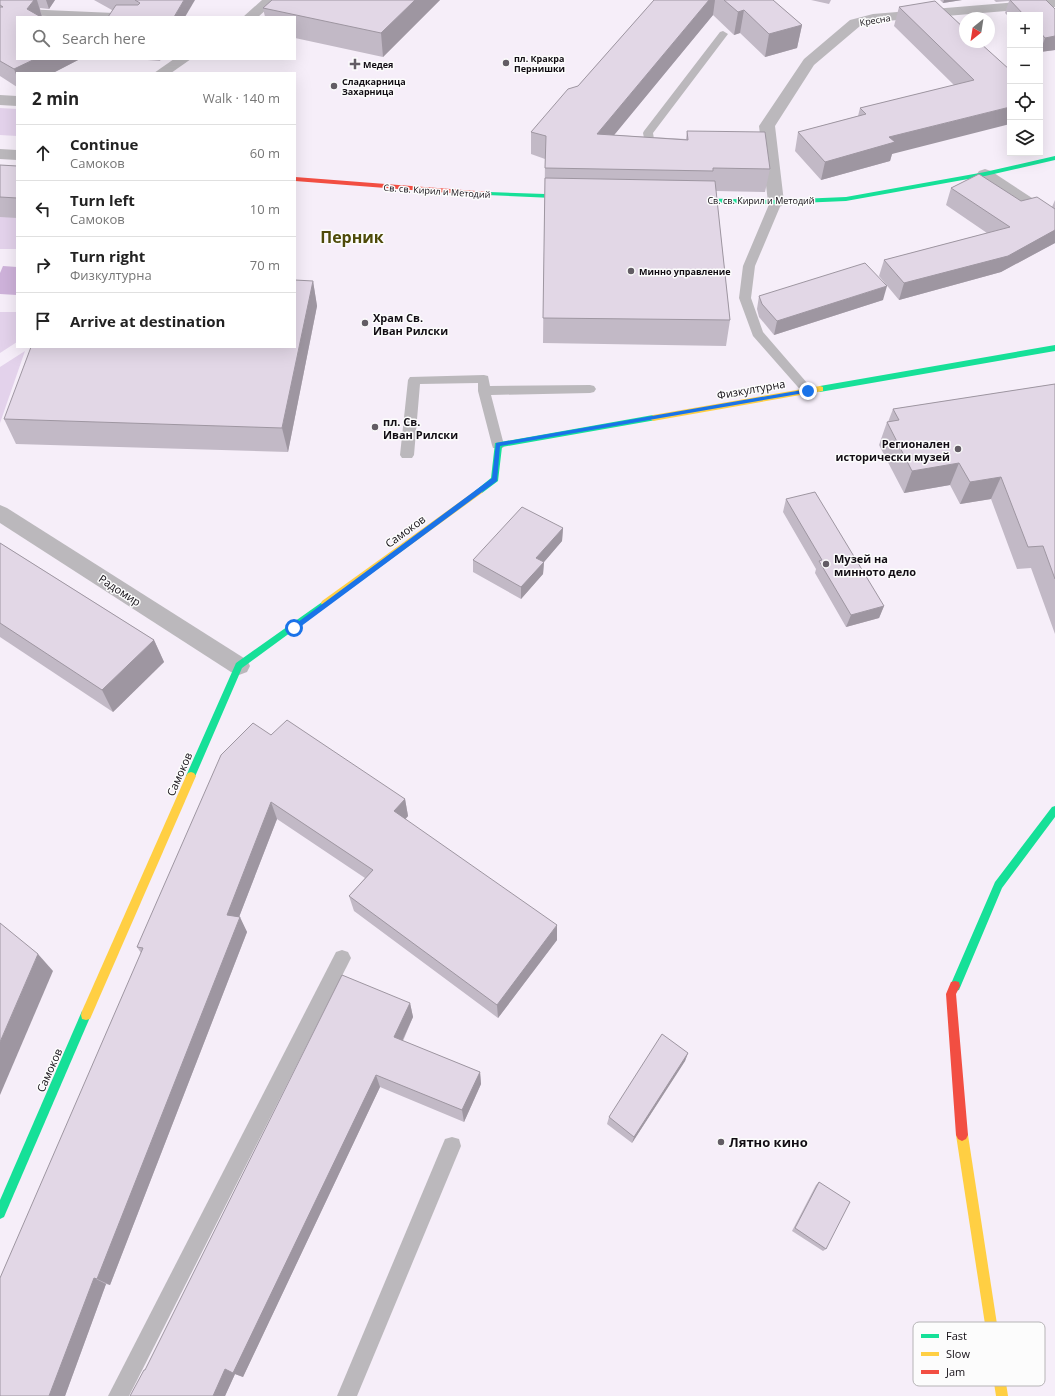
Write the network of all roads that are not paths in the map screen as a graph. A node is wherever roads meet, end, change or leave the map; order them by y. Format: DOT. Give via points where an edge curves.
graph roads {
  1 [pos="270,0"];
  2 [pos="1053,0"];
  3 [pos="1055,3"];
  4 [pos="0,11"];
  5 [pos="114,16"];
  6 [pos="251,16"];
  7 [pos="723,34"];
  8 [pos="182,60"];
  9 [pos="163,72"];
  10 [pos="0,100"];
  11 [pos="16,101"];
  12 [pos="675,143"];
  13 [pos="0,154"];
  14 [pos="16,155"];
  15 [pos="1055,158"];
  16 [pos="985,174"];
  17 [pos="296,179"];
  18 [pos="587,198"];
  19 [pos="674,200"];
  20 [pos="776,202"];
  21 [pos="1055,221"];
  22 [pos="1055,348"];
  23 [pos="590,389"];
  24 [pos="484,391"];
  25 [pos="808,391"];
  26 [pos="498,445"];
  27 [pos="407,455"];
  28 [pos="0,513"];
  29 [pos="239,666"];
  30 [pos="1055,810"];
  31 [pos="342,958"];
  32 [pos="452,1146"];
  33 [pos="0,1213"];
  34 [pos="991,1322"];
  35 [pos="1000,1386"];
  36 [pos="118,1396"];
  37 [pos="348,1396"];
  38 [pos="1002,1396"];
  1 -- 6 [label="street"];
  2 -- 3 [label="street"];
  3 -- 20 [label="street, Кресна" via="873,18 855,23 809,62 761,130"];
  4 -- 5 [label="lane"];
  7 -- 12 [label="lane" via="648,133 649,141 660,144"];
  8 -- 9 [label="street"];
  10 -- 11 [label="street"];
  13 -- 14 [label="street"];
  15 -- 16 [label="street, Св. св. Кирил и Методий"];
  16 -- 20 [label="street, Св. св. Кирил и Методий" via="846,199"];
  16 -- 21 [label="street"];
  17 -- 18 [label="street, Св. св. Кирил и Методий" via="443,192"];
  19 -- 20 [label="street, Св. св. Кирил и Методий"];
  20 -- 25 [label="lane" via="748,266 745,298 757,333"];
  22 -- 25 [label="street, Физкултурна"];
  23 -- 24 [label="lane"];
  24 -- 26 [label="lane"];
  24 -- 27 [label="lane" via="484,379 414,380"];
  25 -- 26 [label="street, Физкултурна"];
  26 -- 29 [label="street, Самоков" via="495,479"];
  28 -- 29 [label="street, Радомир"];
  29 -- 33 [label="street, Самоков"];
  30 -- 34 [label="street" via="998,885 951,994 962,1133"];
  31 -- 36 [label="lane"];
  32 -- 37 [label="lane"];
  35 -- 38 [label="street"];
}
